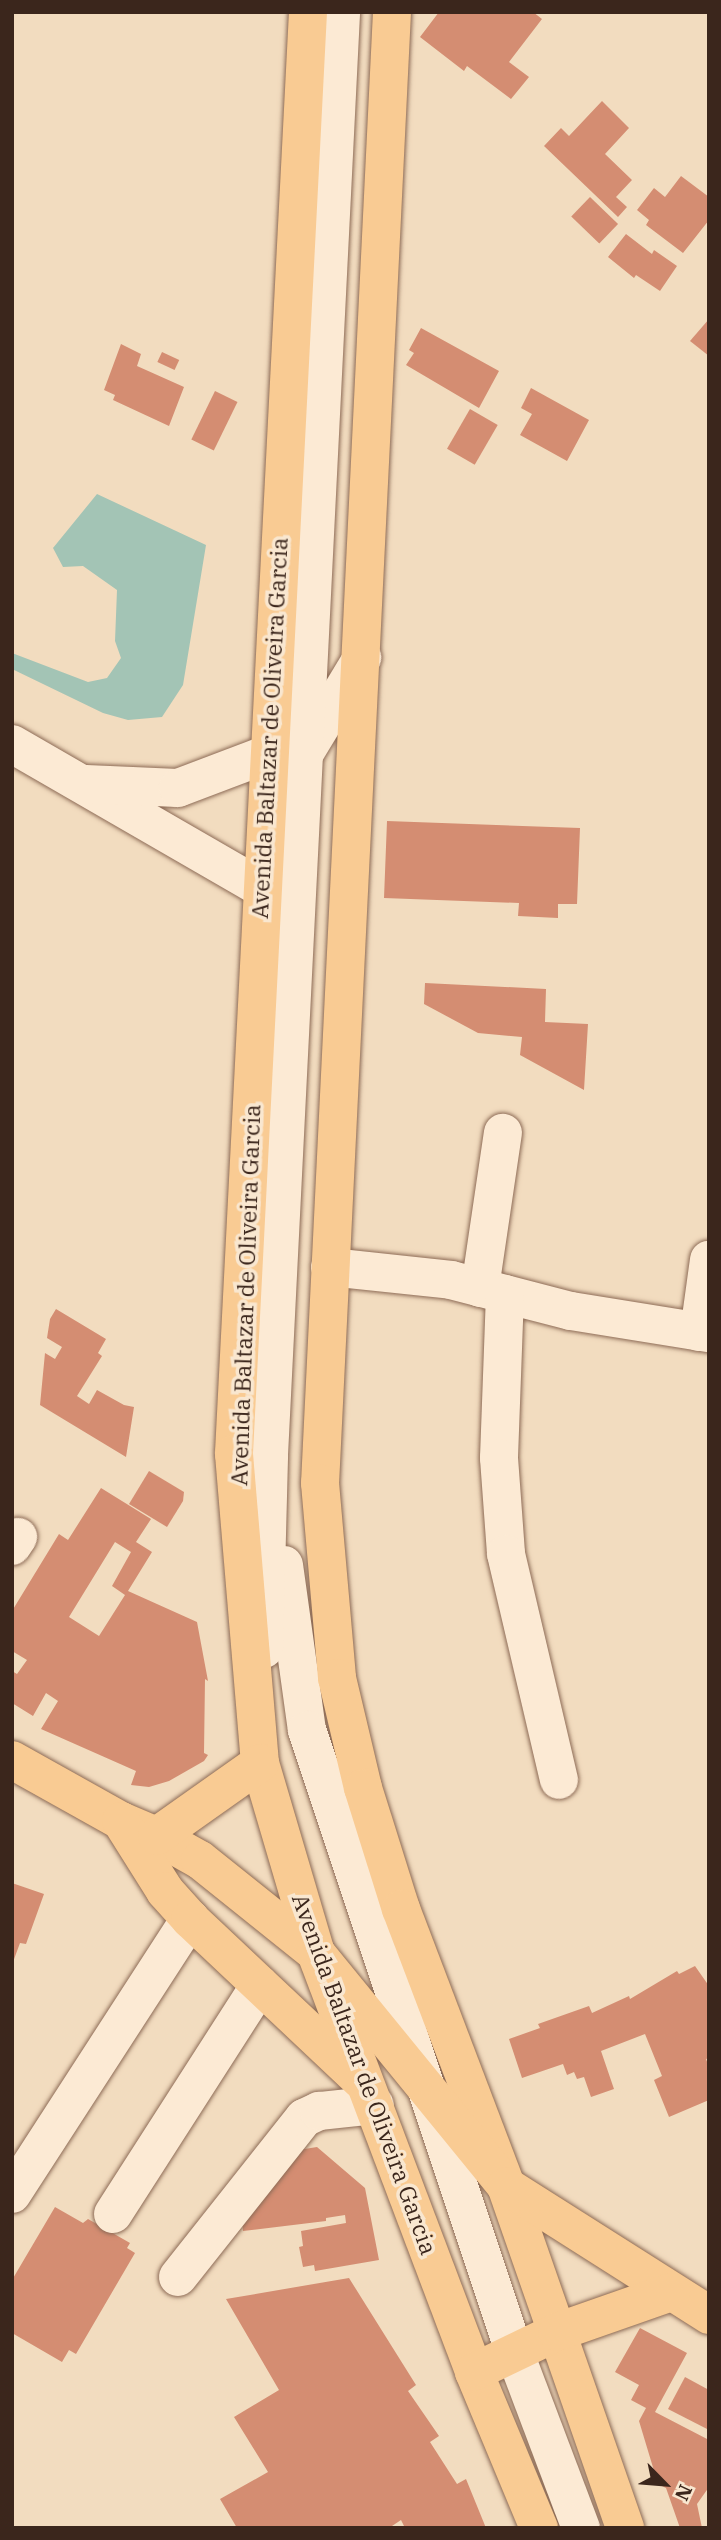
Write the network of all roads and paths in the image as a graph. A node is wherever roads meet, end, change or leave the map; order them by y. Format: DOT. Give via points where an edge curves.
graph roads {
  1 [pos="308,12"];
  2 [pos="341,12"];
  3 [pos="392,12"];
  4 [pos="362,658"];
  5 [pos="12,744"];
  6 [pos="286,755"];
  7 [pos="80,784"];
  8 [pos="261,888"];
  9 [pos="503,1133"];
  10 [pos="709,1260"];
  11 [pos="330,1267"];
  12 [pos="492,1291"];
  13 [pos="704,1333"];
  14 [pos="270,1455"];
  15 [pos="337,1678"];
  16 [pos="12,1760"];
  17 [pos="260,1763"];
  18 [pos="559,1780"];
  19 [pos="121,1821"];
  20 [pos="157,1836"];
  21 [pos="190,1919"];
  22 [pos="316,1953"];
  23 [pos="260,1985"];
  24 [pos="423,2085"];
  25 [pos="372,2096"];
  26 [pos="506,2186"];
  27 [pos="12,2194"];
  28 [pos="113,2214"];
  29 [pos="178,2277"];
  30 [pos="671,2292"];
  31 [pos="709,2315"];
  32 [pos="557,2332"];
  33 [pos="514,2351"];
  34 [pos="474,2372"];
  35 [pos="539,2528"];
  36 [pos="581,2528"];
  37 [pos="625,2528"];
  1 -- 6 [label="main road, Avenida Baltazar de Oliveira Garcia" via="272,664"];
  2 -- 6 [label="street"];
  3 -- 4 [label="main road"];
  4 -- 6 [label="street"];
  4 -- 11 [label="main road"];
  5 -- 7 [label="street"];
  6 -- 7 [label="street" via="178,788"];
  6 -- 8 [label="main road, Avenida Baltazar de Oliveira Garcia"];
  6 -- 14 [label="street"];
  7 -- 8 [label="street"];
  8 -- 17 [label="main road, Avenida Baltazar de Oliveira Garcia" via="234,1454"];
  9 -- 12 [label="street"];
  10 -- 13 [label="street"];
  11 -- 12 [label="street" via="452,1280"];
  11 -- 15 [label="main road" via="320,1483"];
  12 -- 13 [label="street" via="571,1311"];
  12 -- 18 [label="street" via="506,1554"];
  14 -- 15 [label="street"];
  14 -- 17 [label="street"];
  14 -- 24 [label="street" via="307,1730"];
  15 -- 26 [label="main road" via="363,1788 401,1909"];
  16 -- 19 [label="main road"];
  17 -- 20 [label="main road"];
  17 -- 22 [label="main road, Avenida Baltazar de Oliveira Garcia"];
  19 -- 20 [label="main road"];
  19 -- 21 [label="main road" via="165,1891"];
  20 -- 22 [label="main road" via="200,1860"];
  21 -- 23 [label="main road"];
  21 -- 27 [label="street"];
  22 -- 24 [label="main road"];
  22 -- 25 [label="main road, Avenida Baltazar de Oliveira Garcia"];
  23 -- 25 [label="main road"];
  23 -- 28 [label="street"];
  24 -- 26 [label="main road"];
  24 -- 33 [label="street"];
  25 -- 29 [label="street" via="304,2118"];
  25 -- 34 [label="main road, Avenida Baltazar de Oliveira Garcia"];
  26 -- 30 [label="main road"];
  26 -- 32 [label="main road"];
  30 -- 31 [label="main road"];
  30 -- 32 [label="main road"];
  32 -- 33 [label="main road"];
  32 -- 37 [label="main road"];
  33 -- 34 [label="main road"];
  33 -- 36 [label="street"];
  34 -- 35 [label="main road, Avenida Baltazar de Oliveira Garcia"];
}
